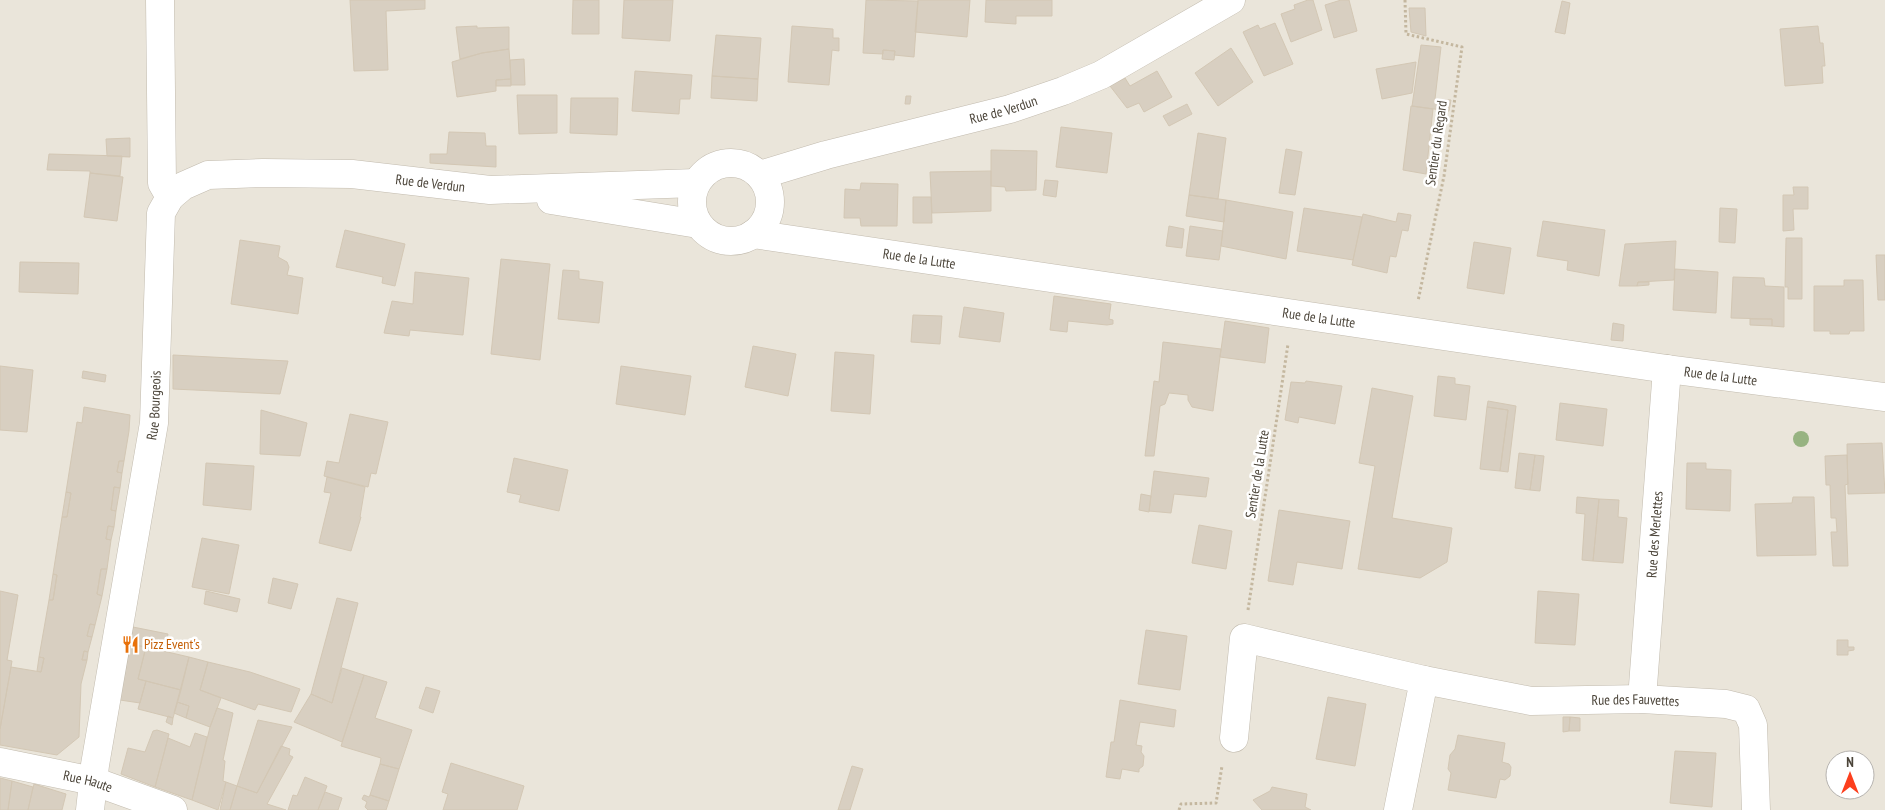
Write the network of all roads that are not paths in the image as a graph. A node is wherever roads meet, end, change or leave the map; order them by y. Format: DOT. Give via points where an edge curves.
graph roads {
  1 [pos="160,0"];
  2 [pos="1231,0"];
  3 [pos="760,175"];
  4 [pos="696,183"];
  5 [pos="490,190"];
  6 [pos="170,197"];
  7 [pos="698,224"];
  8 [pos="753,234"];
  9 [pos="1667,369"];
  10 [pos="1885,397"];
  11 [pos="1424,680"];
  12 [pos="1642,700"];
  13 [pos="1234,738"];
  14 [pos="0,762"];
  15 [pos="93,781"];
  16 [pos="90,810"];
  17 [pos="173,810"];
  18 [pos="1398,810"];
  19 [pos="1756,810"];
  1 -- 6 [label="street" via="162,183"];
  2 -- 3 [label="street, Rue de Verdun" via="1101,75 1064,91 1010,109"];
  3 -- 4 [label="street" via="750,167 726,162 703,173"];
  3 -- 8 [label="street" via="767,186 769,213"];
  4 -- 5 [label="street, Rue de Verdun"];
  4 -- 7 [label="street" via="691,204"];
  5 -- 6 [label="street, Rue de Verdun" via="352,174 263,173 208,175 182,186"];
  5 -- 7 [label="street"];
  6 -- 15 [label="street, Rue Bourgeois" via="161,213 154,423"];
  7 -- 8 [label="street" via="717,239 742,240"];
  8 -- 9 [label="street, Rue de la Lutte"];
  9 -- 10 [label="street, Rue de la Lutte"];
  9 -- 12 [label="street, Rue des Merlettes"];
  11 -- 12 [label="street, Rue des Fauvettes" via="1531,700"];
  11 -- 13 [label="street, Rue des Fauvettes" via="1244,638"];
  11 -- 18 [label="street"];
  12 -- 19 [label="street, Rue des Fauvettes" via="1746,708 1753,725"];
  14 -- 15 [label="street, Rue Haute"];
  15 -- 16 [label="street, Rue Bourgeois"];
  15 -- 17 [label="street, Rue Haute"];
}
